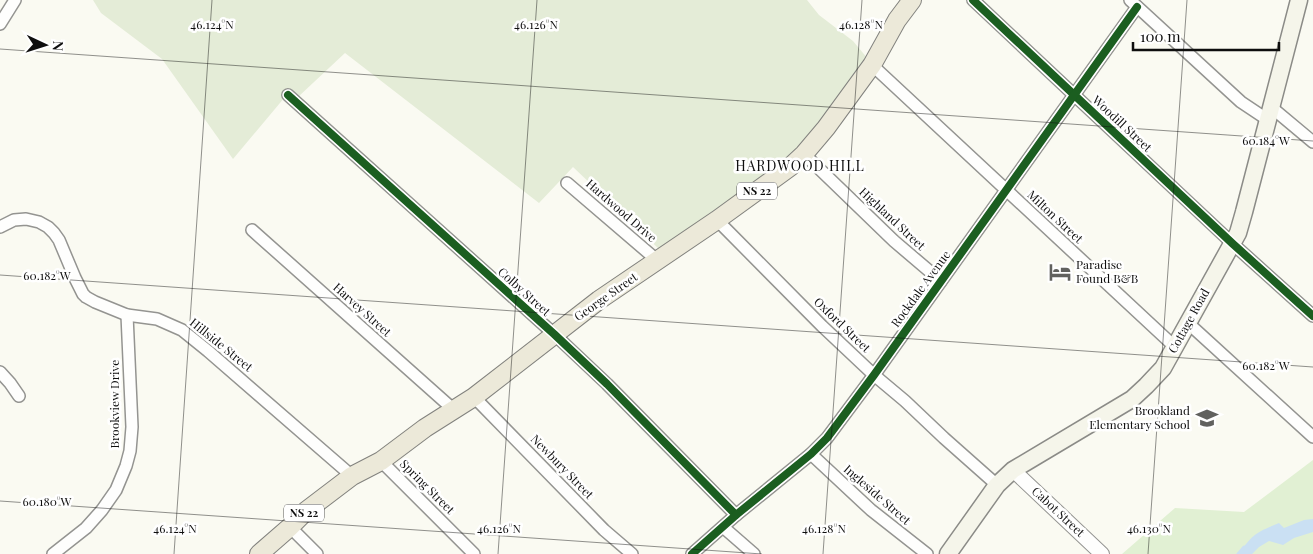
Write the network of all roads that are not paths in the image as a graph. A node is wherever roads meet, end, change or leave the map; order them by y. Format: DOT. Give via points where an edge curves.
graph roads {
  1 [pos="15,0"];
  2 [pos="912,0"];
  3 [pos="973,0"];
  4 [pos="1299,0"];
  5 [pos="1133,4"];
  6 [pos="0,24"];
  7 [pos="872,65"];
  8 [pos="288,94"];
  9 [pos="1074,95"];
  10 [pos="1270,114"];
  11 [pos="1313,142"];
  12 [pos="804,154"];
  13 [pos="567,183"];
  14 [pos="1006,190"];
  15 [pos="717,220"];
  16 [pos="0,227"];
  17 [pos="252,230"];
  18 [pos="1233,244"];
  19 [pos="658,261"];
  20 [pos="941,281"];
  21 [pos="127,314"];
  22 [pos="1313,316"];
  23 [pos="1188,323"];
  24 [pos="554,334"];
  25 [pos="1175,347"];
  26 [pos="0,372"];
  27 [pos="874,375"];
  28 [pos="19,396"];
  29 [pos="474,397"];
  30 [pos="454,410"];
  31 [pos="1313,437"];
  32 [pos="811,454"];
  33 [pos="381,461"];
  34 [pos="1013,470"];
  35 [pos="352,476"];
  36 [pos="997,485"];
  37 [pos="736,515"];
  38 [pos="723,526"];
  39 [pos="290,527"];
  40 [pos="53,554"];
  41 [pos="259,554"];
  42 [pos="317,554"];
  43 [pos="474,554"];
  44 [pos="632,554"];
  45 [pos="692,554"];
  46 [pos="754,554"];
  47 [pos="927,554"];
  48 [pos="948,554"];
  49 [pos="1102,554"];
  1 -- 6 [label="street"];
  2 -- 7 [label="main road, George Street / NS 22"];
  3 -- 9 [label="street, Woodill Street"];
  4 -- 10 [label="main road, Cottage Road"];
  5 -- 9 [label="street, Rockdale Avenue"];
  5 -- 10 [label="street" via="1241,102"];
  7 -- 12 [label="main road, George Street / NS 22"];
  7 -- 14 [label="street, Milton Street"];
  8 -- 24 [label="street, Colby Street"];
  9 -- 14 [label="street, Rockdale Avenue"];
  9 -- 18 [label="street, Woodill Street"];
  10 -- 11 [label="street"];
  10 -- 18 [label="main road, Cottage Road"];
  12 -- 15 [label="main road, George Street / NS 22"];
  12 -- 20 [label="street, Highland Street" via="894,241"];
  13 -- 19 [label="street, Hardwood Drive"];
  14 -- 20 [label="street, Rockdale Avenue"];
  14 -- 25 [label="street, Milton Street"];
  15 -- 19 [label="main road, George Street / NS 22"];
  15 -- 27 [label="street, Oxford Street"];
  16 -- 21 [label="street, Hillside Street" via="14,220 26,219 48,227 59,240 83,294"];
  17 -- 30 [label="street, Harvey Street"];
  18 -- 22 [label="street, Woodill Street"];
  18 -- 23 [label="main road, Cottage Road"];
  19 -- 24 [label="main road, George Street / NS 22"];
  20 -- 27 [label="street, Rockdale Avenue"];
  21 -- 35 [label="street, Hillside Street" via="163,321 187,333"];
  21 -- 40 [label="street, Brookview Drive" via="132,427 126,466 102,510 86,528"];
  23 -- 25 [label="main road, Cottage Road"];
  23 -- 31 [label="street"];
  24 -- 29 [label="main road, George Street / NS 22"];
  24 -- 37 [label="street, Colby Street"];
  25 -- 34 [label="main road, Cottage Road" via="1163,368 1132,399"];
  26 -- 28 [label="street"];
  27 -- 32 [label="street, Rockdale Avenue" via="827,438"];
  27 -- 36 [label="street, Oxford Street"];
  29 -- 30 [label="main road, George Street / NS 22"];
  29 -- 44 [label="street, Newbury Street" via="604,530"];
  30 -- 33 [label="main road, George Street / NS 22"];
  32 -- 37 [label="street, Rockdale Avenue"];
  32 -- 47 [label="street, Ingleside Street" via="871,510"];
  33 -- 35 [label="main road, George Street / NS 22"];
  33 -- 43 [label="street, Spring Street"];
  34 -- 36 [label="main road, Cottage Road"];
  34 -- 49 [label="street, Cabot Street"];
  35 -- 39 [label="main road, George Street / NS 22"];
  36 -- 48 [label="main road, Cottage Road"];
  37 -- 38 [label="street, Rockdale Avenue"];
  38 -- 45 [label="street, Rockdale Avenue"];
  38 -- 46 [label="street"];
  39 -- 41 [label="main road, George Street / NS 22"];
  39 -- 42 [label="street"];
}
